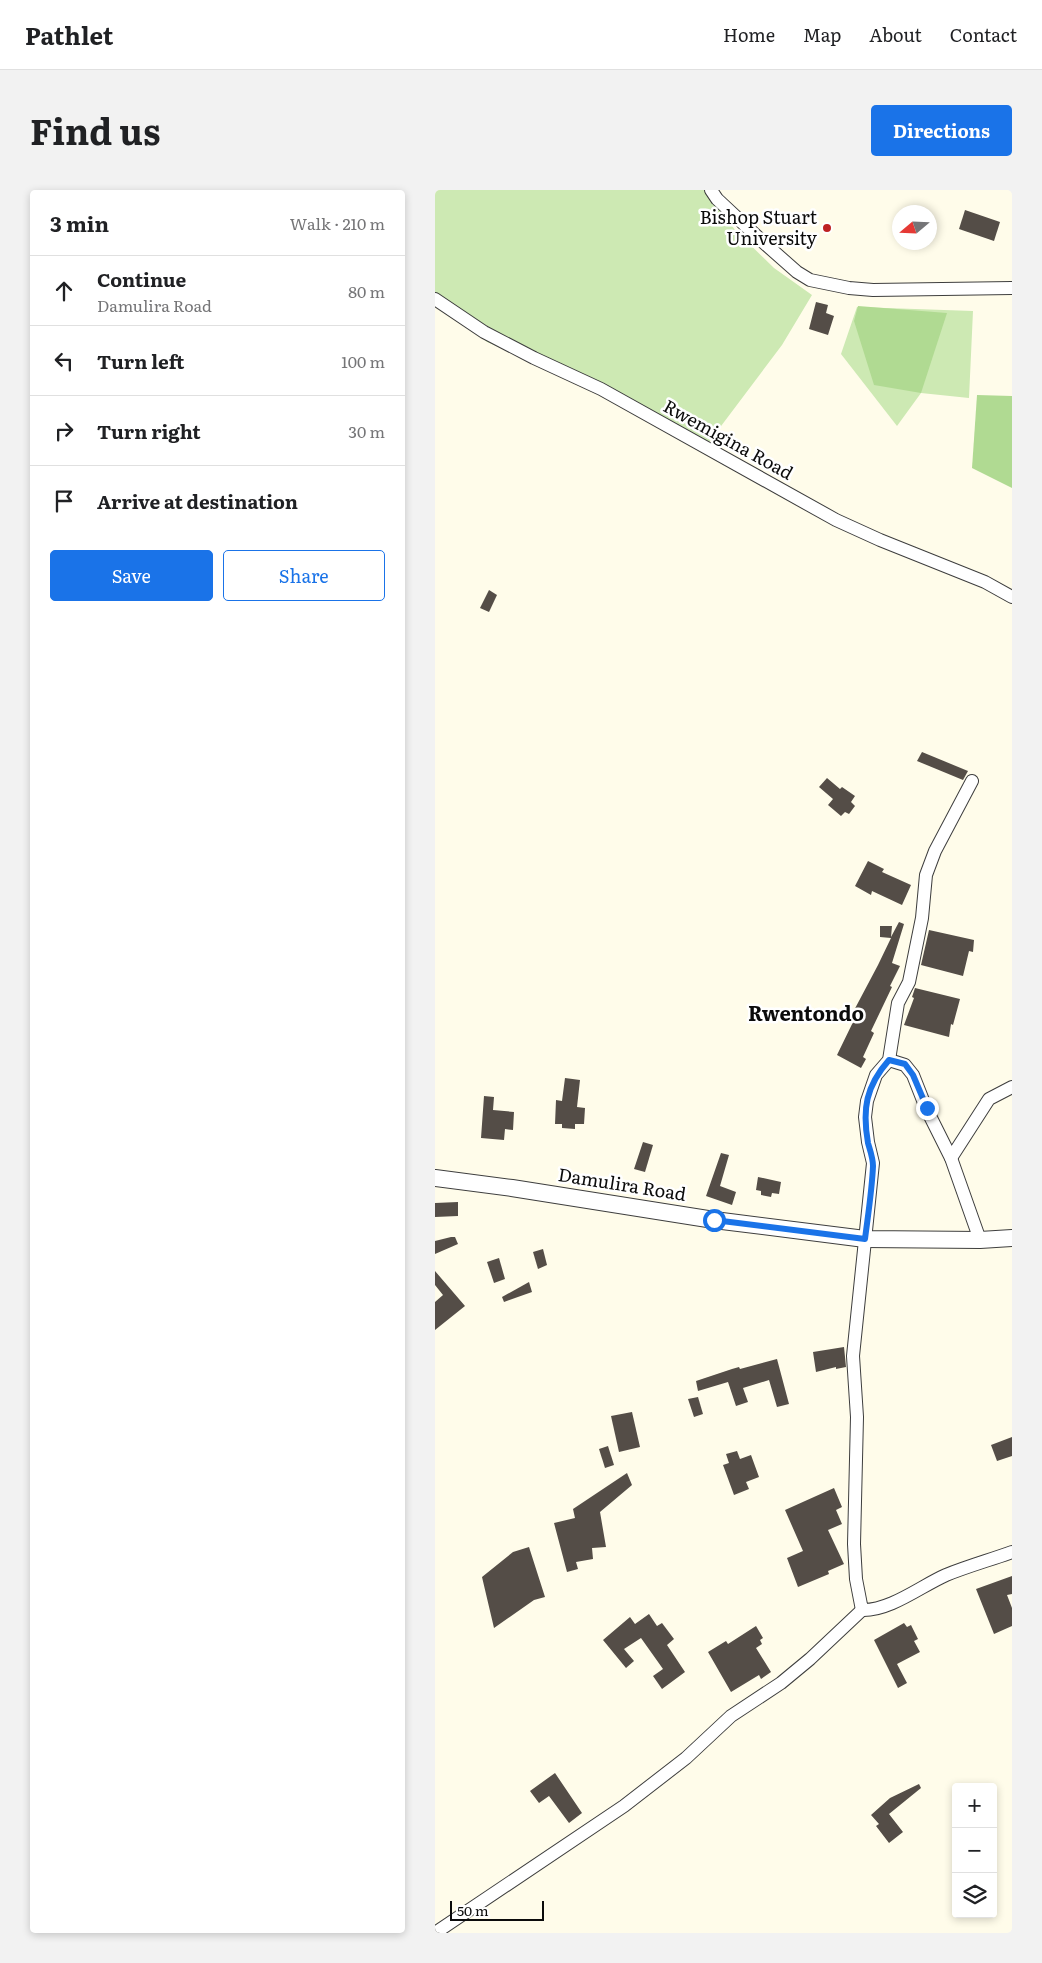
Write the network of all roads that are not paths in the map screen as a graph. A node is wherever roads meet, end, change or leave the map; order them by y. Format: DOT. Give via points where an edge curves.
graph roads {
  1 [pos="711,190"];
  2 [pos="1012,288"];
  3 [pos="435,298"];
  4 [pos="1012,597"];
  5 [pos="972,780"];
  6 [pos="889,1060"];
  7 [pos="1012,1087"];
  8 [pos="951,1158"];
  9 [pos="435,1178"];
  10 [pos="1012,1238"];
  11 [pos="865,1239"];
  12 [pos="981,1240"];
  13 [pos="1012,1552"];
  14 [pos="862,1610"];
  15 [pos="435,1933"];
  1 -- 2 [label="street" via="770,248 810,280 873,290"];
  3 -- 4 [label="street, Rwemigina Road" via="484,332 601,389 836,520 985,582"];
  5 -- 6 [label="street" via="935,851 927,875 911,973 898,1003"];
  6 -- 8 [label="street" via="905,1064 913,1075"];
  6 -- 11 [label="street" via="876,1074 867,1100 865,1117 873,1164"];
  7 -- 8 [label="street" via="989,1099"];
  8 -- 12 [label="street"];
  9 -- 11 [label="street, Damulira Road"];
  10 -- 12 [label="street, Damulira Road"];
  11 -- 12 [label="street, Damulira Road"];
  11 -- 14 [label="street" via="853,1356 857,1417 854,1544"];
  13 -- 14 [label="street" via="947,1575 884,1606"];
  14 -- 15 [label="street" via="781,1683 731,1716 686,1758 624,1806"];
}
